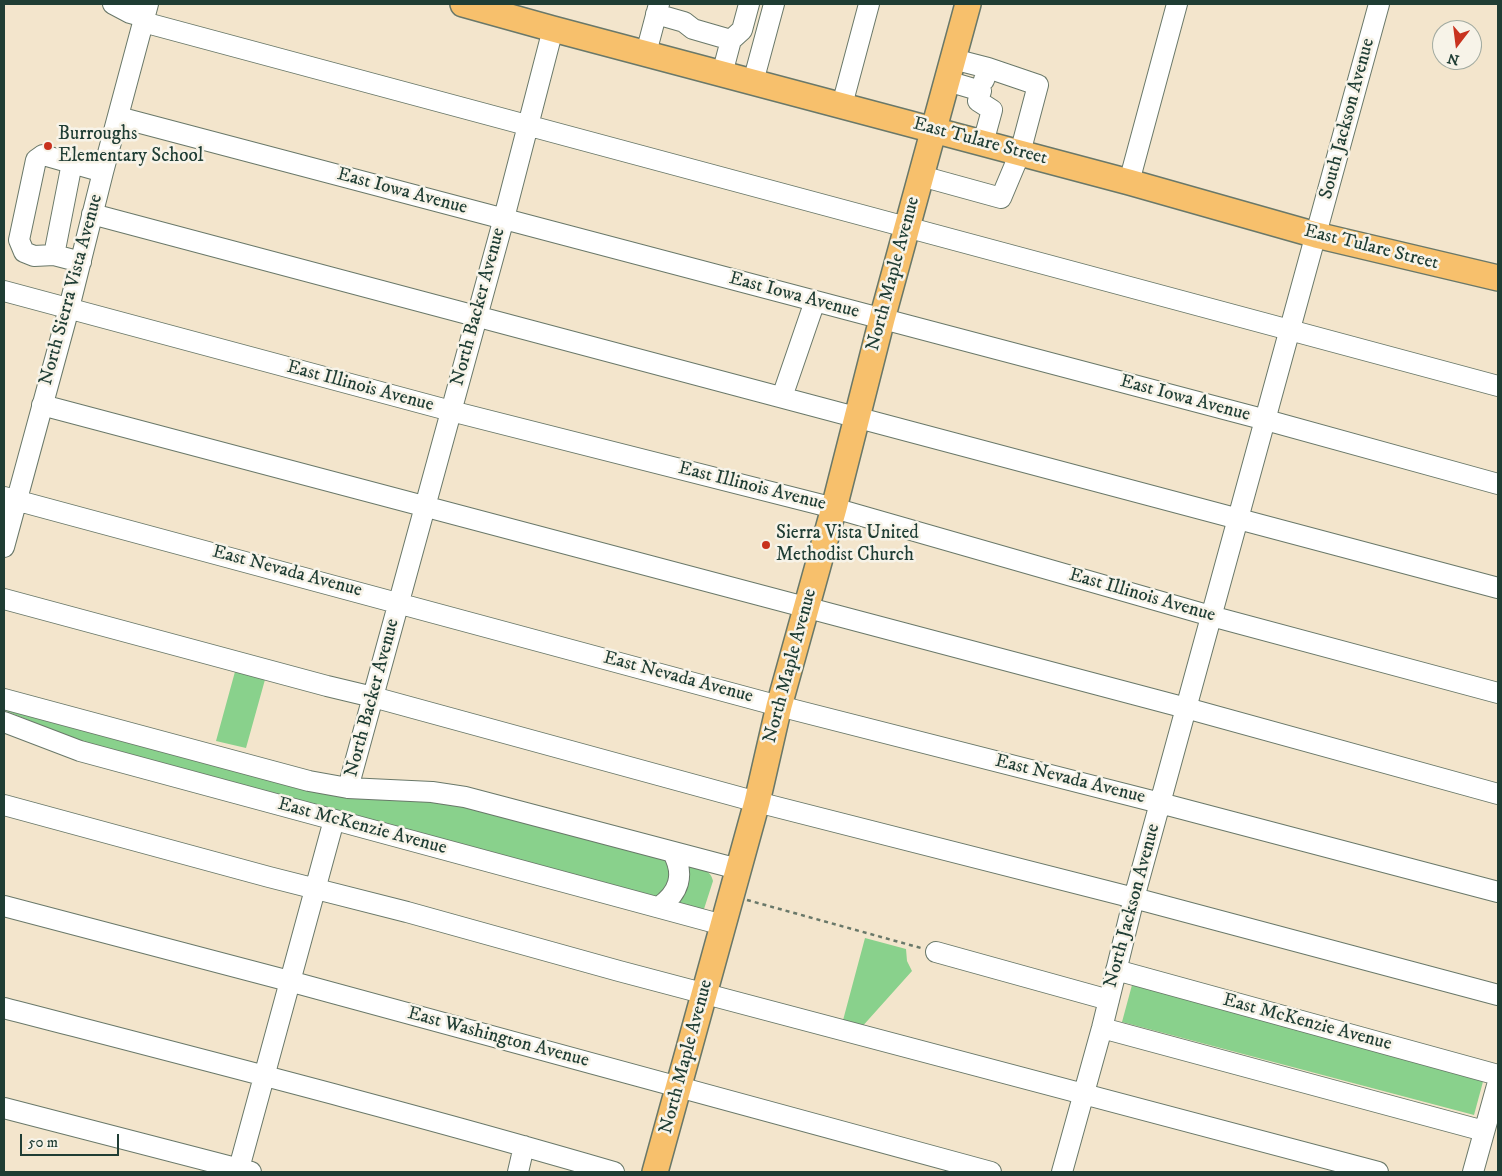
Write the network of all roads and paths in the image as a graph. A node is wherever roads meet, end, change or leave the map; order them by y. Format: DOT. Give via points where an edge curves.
graph roads {
  1 [pos="113,4"];
  2 [pos="463,4"];
  3 [pos="749,4"];
  4 [pos="774,4"];
  5 [pos="869,4"];
  6 [pos="968,4"];
  7 [pos="1177,4"];
  8 [pos="1379,4"];
  9 [pos="658,9"];
  10 [pos="686,13"];
  11 [pos="145,14"];
  12 [pos="553,29"];
  13 [pos="731,40"];
  14 [pos="646,53"];
  15 [pos="988,68"];
  16 [pos="950,70"];
  17 [pos="722,74"];
  18 [pos="753,82"];
  19 [pos="981,91"];
  20 [pos="842,105"];
  21 [pos="118,118"];
  22 [pos="528,125"];
  23 [pos="934,130"];
  24 [pos="983,143"];
  25 [pos="1020,153"];
  26 [pos="72,163"];
  27 [pos="103,172"];
  28 [pos="921,176"];
  29 [pos="1129,182"];
  30 [pos="92,214"];
  31 [pos="504,218"];
  32 [pos="907,227"];
  33 [pos="1316,235"];
  34 [pos="54,255"];
  35 [pos="81,262"];
  36 [pos="1498,278"];
  37 [pos="4,291"];
  38 [pos="815,301"];
  39 [pos="69,308"];
  40 [pos="476,315"];
  41 [pos="882,319"];
  42 [pos="1290,330"];
  43 [pos="1498,386"];
  44 [pos="782,397"];
  45 [pos="42,405"];
  46 [pos="451,411"];
  47 [pos="857,417"];
  48 [pos="1266,420"];
  49 [pos="1498,484"];
  50 [pos="10,499"];
  51 [pos="425,507"];
  52 [pos="834,508"];
  53 [pos="1238,518"];
  54 [pos="4,547"];
  55 [pos="1498,588"];
  56 [pos="4,599"];
  57 [pos="399,602"];
  58 [pos="807,608"];
  59 [pos="1211,616"];
  60 [pos="1498,692"];
  61 [pos="373,697"];
  62 [pos="4,699"];
  63 [pos="779,706"];
  64 [pos="1186,708"];
  65 [pos="4,722"];
  66 [pos="348,788"];
  67 [pos="1498,794"];
  68 [pos="756,802"];
  69 [pos="1160,803"];
  70 [pos="4,805"];
  71 [pos="334,820"];
  72 [pos="672,853"];
  73 [pos="738,869"];
  74 [pos="315,889"];
  75 [pos="1498,892"];
  76 [pos="731,896"];
  77 [pos="1134,898"];
  78 [pos="4,906"];
  79 [pos="659,906"];
  80 [pos="723,925"];
  81 [pos="936,952"];
  82 [pos="1116,970"];
  83 [pos="290,981"];
  84 [pos="704,993"];
  85 [pos="1498,995"];
  86 [pos="1109,1000"];
  87 [pos="4,1008"];
  88 [pos="1102,1028"];
  89 [pos="1498,1075"];
  90 [pos="264,1076"];
  91 [pos="1498,1082"];
  92 [pos="679,1088"];
  93 [pos="1083,1094"];
  94 [pos="4,1108"];
  95 [pos="1484,1131"];
  96 [pos="524,1146"];
  97 [pos="243,1171"];
  98 [pos="518,1172"];
  99 [pos="614,1172"];
  100 [pos="655,1172"];
  101 [pos="991,1172"];
  102 [pos="1062,1172"];
  103 [pos="1378,1172"];
  104 [pos="1473,1172"];
  1 -- 11 [label="street" via="130,13"];
  2 -- 12 [label="main road, East Tulare Street"];
  3 -- 13 [label="street" via="742,30"];
  4 -- 18 [label="street"];
  5 -- 20 [label="street"];
  6 -- 16 [label="main road, North Maple Avenue"];
  7 -- 29 [label="street"];
  8 -- 33 [label="street, South Jackson Avenue"];
  9 -- 10 [label="street"];
  9 -- 14 [label="street"];
  10 -- 13 [label="street" via="692,29"];
  11 -- 21 [label="street, North Sierra Vista Avenue"];
  11 -- 22 [label="street"];
  12 -- 14 [label="main road, East Tulare Street"];
  12 -- 22 [label="street, North Backer Avenue"];
  13 -- 17 [label="street"];
  14 -- 17 [label="main road, East Tulare Street"];
  15 -- 16 [label="street"];
  15 -- 19 [label="street"];
  15 -- 25 [label="street" via="1038,86"];
  16 -- 19 [label="street"];
  16 -- 23 [label="main road, North Maple Avenue"];
  17 -- 18 [label="main road, East Tulare Street"];
  18 -- 20 [label="main road, East Tulare Street"];
  19 -- 24 [label="street" via="978,101 992,110"];
  20 -- 23 [label="main road, East Tulare Street"];
  21 -- 27 [label="street, North Sierra Vista Avenue"];
  21 -- 31 [label="street, East Iowa Avenue"];
  22 -- 31 [label="street, North Backer Avenue"];
  22 -- 32 [label="street"];
  23 -- 24 [label="main road, East Tulare Street"];
  23 -- 28 [label="main road, North Maple Avenue"];
  24 -- 25 [label="main road, East Tulare Street"];
  25 -- 28 [label="street" via="1002,198"];
  25 -- 29 [label="main road, East Tulare Street"];
  26 -- 27 [label="street"];
  26 -- 34 [label="street"];
  26 -- 34 [label="street" via="43,155 36,160 20,240 24,252 34,256"];
  27 -- 30 [label="street, North Sierra Vista Avenue"];
  28 -- 32 [label="main road, North Maple Avenue"];
  29 -- 33 [label="main road, East Tulare Street"];
  30 -- 35 [label="street, North Sierra Vista Avenue"];
  30 -- 40 [label="street"];
  31 -- 38 [label="street, East Iowa Avenue"];
  31 -- 40 [label="street, North Backer Avenue"];
  32 -- 41 [label="main road, North Maple Avenue"];
  32 -- 42 [label="street"];
  33 -- 36 [label="main road, East Tulare Street"];
  33 -- 42 [label="street, North Jackson Avenue"];
  34 -- 35 [label="street"];
  35 -- 39 [label="street, North Sierra Vista Avenue"];
  37 -- 39 [label="street, East Illinois Avenue"];
  38 -- 41 [label="street, East Iowa Avenue"];
  38 -- 44 [label="street"];
  39 -- 45 [label="street, North Sierra Vista Avenue"];
  39 -- 46 [label="street, East Illinois Avenue"];
  40 -- 44 [label="street"];
  40 -- 46 [label="street, North Backer Avenue"];
  41 -- 47 [label="main road, North Maple Avenue"];
  41 -- 48 [label="street, East Iowa Avenue"];
  42 -- 43 [label="street"];
  42 -- 48 [label="street, North Jackson Avenue"];
  44 -- 47 [label="street"];
  45 -- 50 [label="street, North Sierra Vista Avenue"];
  45 -- 51 [label="street"];
  46 -- 51 [label="street, North Backer Avenue"];
  46 -- 52 [label="street, East Illinois Avenue"];
  47 -- 52 [label="main road, North Maple Avenue"];
  47 -- 53 [label="street"];
  48 -- 49 [label="street, East Iowa Avenue"];
  48 -- 53 [label="street, North Jackson Avenue"];
  50 -- 54 [label="street, North Sierra Vista Avenue"];
  50 -- 57 [label="street, East Nevada Avenue"];
  51 -- 57 [label="street, North Backer Avenue"];
  51 -- 58 [label="street"];
  52 -- 58 [label="main road, North Maple Avenue"];
  52 -- 59 [label="street, East Illinois Avenue"];
  53 -- 55 [label="street"];
  53 -- 59 [label="street, North Jackson Avenue"];
  56 -- 61 [label="street"];
  57 -- 61 [label="street, North Backer Avenue"];
  57 -- 63 [label="street, East Nevada Avenue"];
  58 -- 63 [label="main road, North Maple Avenue"];
  58 -- 64 [label="street"];
  59 -- 60 [label="street, East Illinois Avenue"];
  59 -- 64 [label="street, North Jackson Avenue"];
  61 -- 66 [label="street, North Backer Avenue"];
  61 -- 68 [label="street"];
  62 -- 66 [label="street, East McKenzie Avenue" via="309,781"];
  63 -- 68 [label="main road, North Maple Avenue"];
  63 -- 69 [label="street, East Nevada Avenue"];
  64 -- 67 [label="street"];
  64 -- 69 [label="street, North Jackson Avenue"];
  65 -- 71 [label="street, East McKenzie Avenue" via="80,750"];
  66 -- 72 [label="street, East McKenzie Avenue" via="465,797"];
  68 -- 73 [label="main road, North Maple Avenue"];
  68 -- 77 [label="street"];
  69 -- 75 [label="street, East Nevada Avenue"];
  69 -- 77 [label="street, North Jackson Avenue"];
  70 -- 74 [label="street"];
  71 -- 74 [label="street"];
  71 -- 79 [label="street, East McKenzie Avenue"];
  72 -- 73 [label="street, East McKenzie Avenue"];
  72 -- 79 [label="street" via="678,862 676,891"];
  73 -- 76 [label="main road, North Maple Avenue"];
  74 -- 83 [label="street"];
  74 -- 84 [label="street"];
  76 -- 80 [label="main road, North Maple Avenue"];
  76 -- 81 [label="path"];
  77 -- 82 [label="street, North Jackson Avenue"];
  77 -- 85 [label="street"];
  78 -- 83 [label="street, East Washington Avenue"];
  79 -- 80 [label="street, East McKenzie Avenue"];
  80 -- 84 [label="main road, North Maple Avenue"];
  81 -- 86 [label="street"];
  82 -- 86 [label="street, North Jackson Avenue"];
  82 -- 89 [label="street, East McKenzie Avenue"];
  83 -- 90 [label="street"];
  83 -- 92 [label="street, East Washington Avenue"];
  84 -- 92 [label="main road, North Maple Avenue"];
  84 -- 93 [label="street"];
  86 -- 88 [label="street, North Jackson Avenue"];
  87 -- 90 [label="street"];
  88 -- 93 [label="street, North Jackson Avenue"];
  88 -- 95 [label="street"];
  90 -- 96 [label="street"];
  90 -- 97 [label="street"];
  91 -- 95 [label="street"];
  92 -- 100 [label="main road, North Maple Avenue"];
  92 -- 101 [label="street, East Washington Avenue"];
  93 -- 102 [label="street, North Jackson Avenue"];
  93 -- 103 [label="street"];
  94 -- 97 [label="street"];
  95 -- 104 [label="street"];
  96 -- 98 [label="street"];
  96 -- 99 [label="street"];
}
